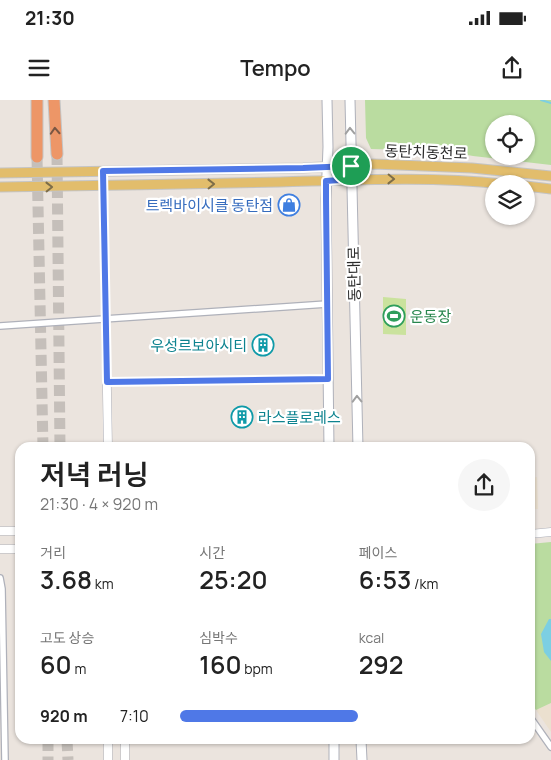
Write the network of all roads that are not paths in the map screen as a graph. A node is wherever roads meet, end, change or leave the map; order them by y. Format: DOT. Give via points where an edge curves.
graph roads {
  1 [pos="327,103"];
  2 [pos="350,103"];
  3 [pos="37,104"];
  4 [pos="54,104"];
  5 [pos="56,154"];
  6 [pos="37,157"];
  7 [pos="351,166"];
  8 [pos="327,167"];
  9 [pos="103,171"];
  10 [pos="0,173"];
  11 [pos="551,176"];
  12 [pos="352,179"];
  13 [pos="326,181"];
  14 [pos="485,183"];
  15 [pos="103,186"];
  16 [pos="0,187"];
  17 [pos="535,187"];
  18 [pos="551,190"];
  19 [pos="327,304"];
  20 [pos="106,319"];
  21 [pos="0,326"];
  22 [pos="328,379"];
  23 [pos="107,382"];
  24 [pos="108,442"];
  25 [pos="329,442"];
  26 [pos="358,442"];
  27 [pos="0,530"];
  28 [pos="15,530"];
  29 [pos="551,532"];
  30 [pos="535,534"];
  31 [pos="15,549"];
  32 [pos="0,550"];
  33 [pos="0,578"];
  34 [pos="535,724"];
  35 [pos="108,744"];
  36 [pos="125,744"];
  37 [pos="334,744"];
  38 [pos="362,744"];
  39 [pos="551,747"];
  40 [pos="5,760"];
  41 [pos="108,760"];
  42 [pos="125,760"];
  43 [pos="334,760"];
  44 [pos="362,760"];
  1 -- 8 [label="main road, 동탄대로"];
  7 -- 2 [label="main road, 동탄대로, one-way"];
  3 -- 6 [label="highway"];
  5 -- 4 [label="highway, one-way"];
  7 -- 8 [label="main road, 동탄치동천로"];
  7 -- 11 [label="main road, 동탄치동천로" via="472,168"];
  7 -- 12 [label="main road, 동탄대로"];
  8 -- 9 [label="main road, 동탄치동천로"];
  8 -- 13 [label="main road, 동탄대로"];
  9 -- 10 [label="main road, 동탄치동천로"];
  9 -- 15 [label="street"];
  12 -- 13 [label="main road, 동탄치동천로"];
  12 -- 14 [label="main road, 동탄치동천로, one-way"];
  26 -- 12 [label="main road, 동탄대로, one-way"];
  15 -- 13 [label="main road, 동탄치동천로, one-way"];
  13 -- 19 [label="main road, 동탄대로"];
  16 -- 15 [label="main road, 동탄치동천로, one-way"];
  15 -- 20 [label="street"];
  17 -- 18 [label="main road"];
  19 -- 20 [label="street"];
  19 -- 22 [label="main road, 동탄대로"];
  20 -- 21 [label="street"];
  20 -- 23 [label="street"];
  22 -- 23 [label="street"];
  22 -- 25 [label="main road, 동탄대로"];
  23 -- 24 [label="street"];
  27 -- 28 [label="street"];
  29 -- 30 [label="street"];
  31 -- 32 [label="street"];
  33 -- 40 [label="street"];
  34 -- 39 [label="street"];
  35 -- 41 [label="street"];
  36 -- 42 [label="street"];
  37 -- 43 [label="main road"];
  38 -- 44 [label="main road"];
}
